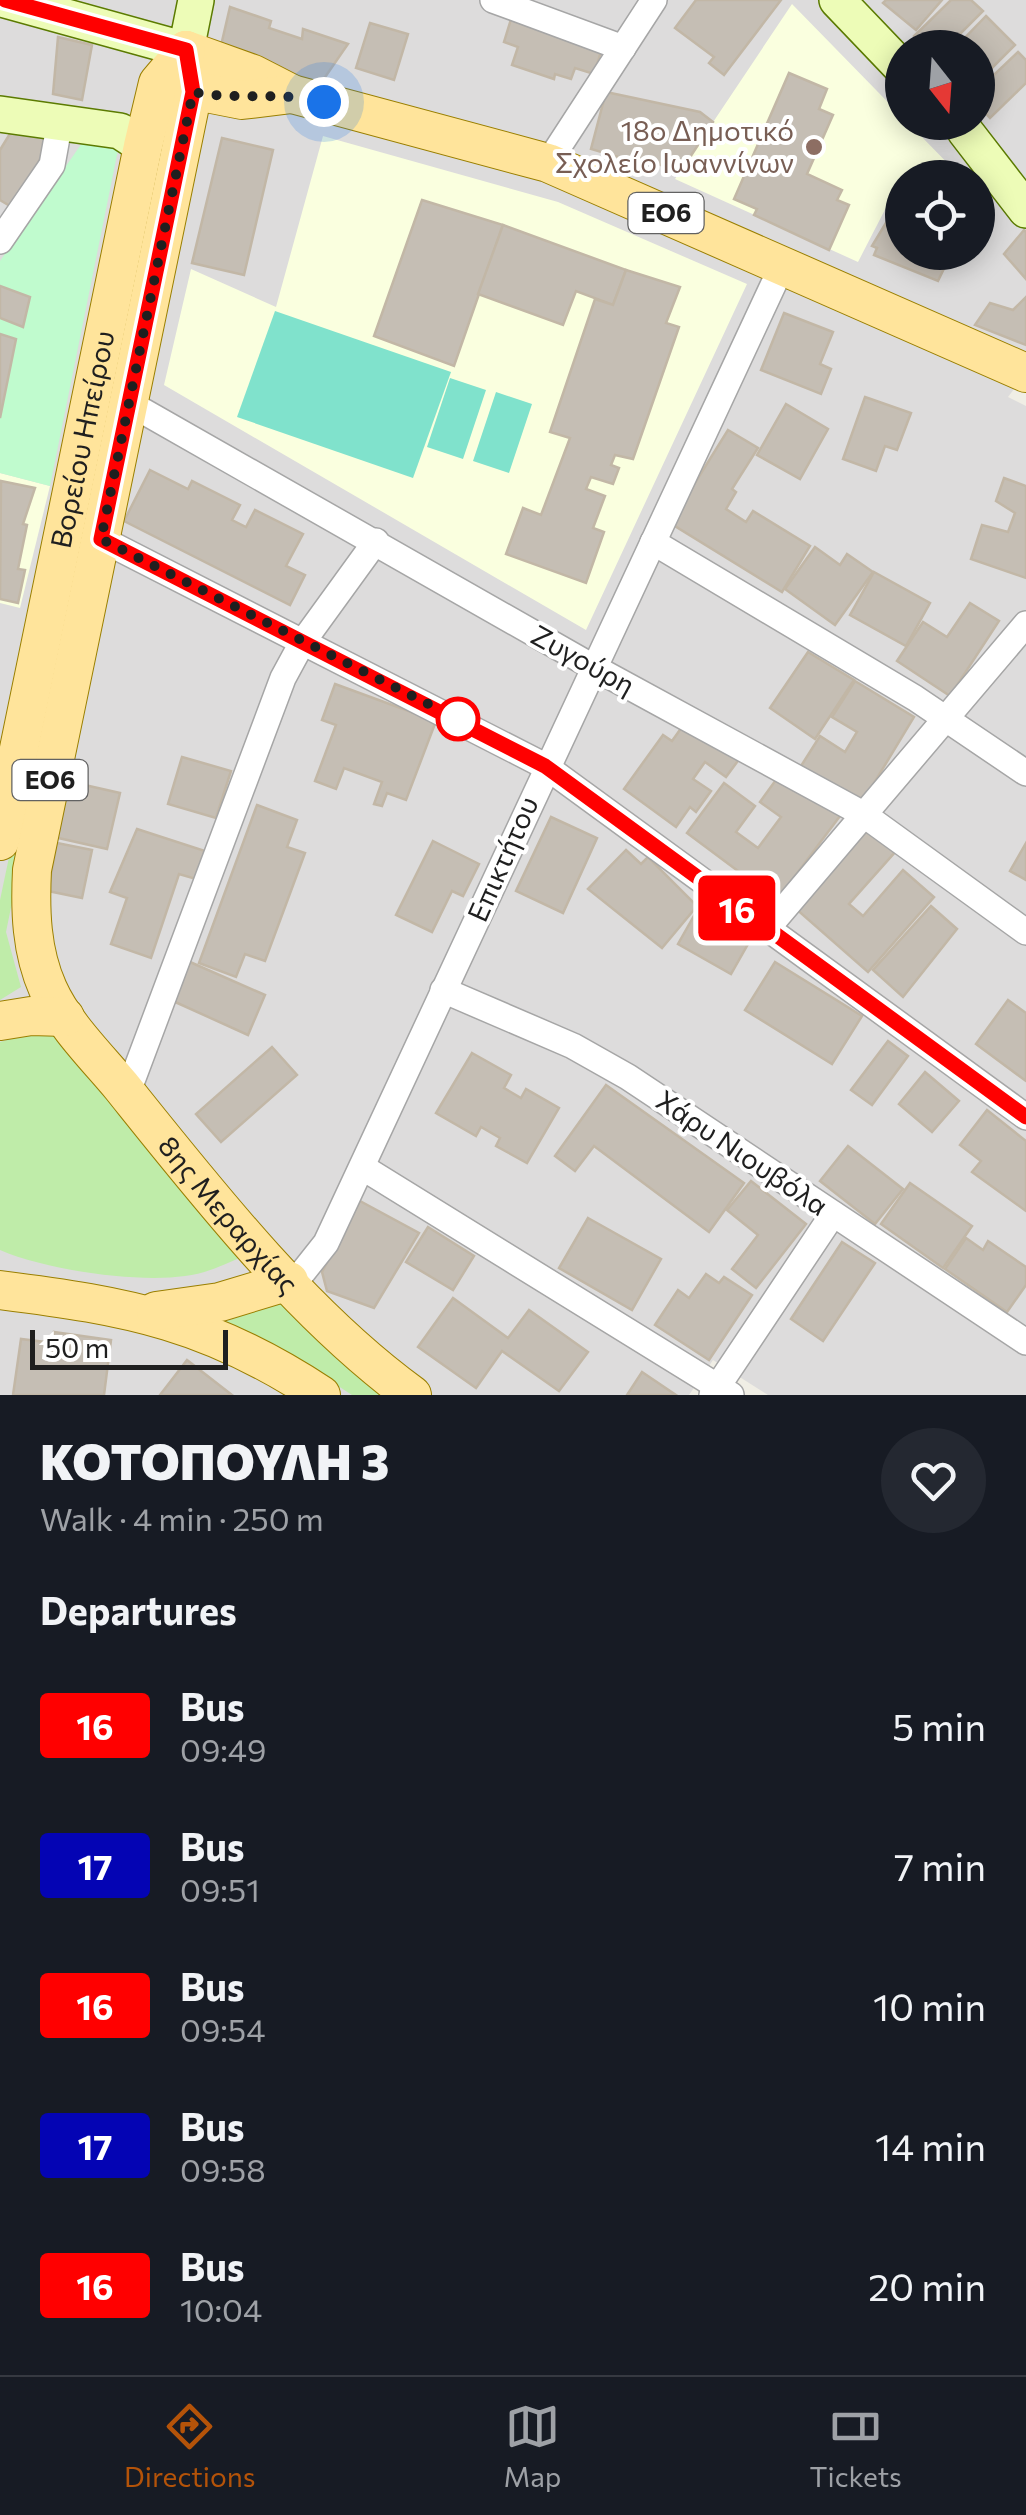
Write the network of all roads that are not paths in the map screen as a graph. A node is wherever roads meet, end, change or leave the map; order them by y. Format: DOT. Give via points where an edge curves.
graph roads {
  1 [pos="5,0"];
  2 [pos="196,0"];
  3 [pos="493,0"];
  4 [pos="654,0"];
  5 [pos="848,4"];
  6 [pos="622,48"];
  7 [pos="885,48"];
  8 [pos="186,50"];
  9 [pos="176,87"];
  10 [pos="292,94"];
  11 [pos="0,114"];
  12 [pos="60,120"];
  13 [pos="970,140"];
  14 [pos="974,140"];
  15 [pos="143,146"];
  16 [pos="548,163"];
  17 [pos="1026,187"];
  18 [pos="172,194"];
  19 [pos="1026,210"];
  20 [pos="0,240"];
  21 [pos="783,264"];
  22 [pos="1026,373"];
  23 [pos="129,403"];
  24 [pos="101,539"];
  25 [pos="376,541"];
  26 [pos="653,542"];
  27 [pos="1026,624"];
  28 [pos="302,643"];
  29 [pos="592,666"];
  30 [pos="945,717"];
  31 [pos="545,766"];
  32 [pos="1026,774"];
  33 [pos="863,814"];
  34 [pos="0,840"];
  35 [pos="766,930"];
  36 [pos="1026,932"];
  37 [pos="443,990"];
  38 [pos="65,1017"];
  39 [pos="0,1022"];
  40 [pos="128,1094"];
  41 [pos="1026,1117"];
  42 [pos="362,1167"];
  43 [pos="834,1214"];
  44 [pos="290,1282"];
  45 [pos="0,1290"];
  46 [pos="145,1312"];
  47 [pos="1026,1342"];
  48 [pos="720,1392"];
  49 [pos="321,1395"];
  50 [pos="412,1395"];
  1 -- 8 [label="main road"];
  2 -- 8 [label="main road, Βορείου Ηπείρου"];
  3 -- 6 [label="street"];
  4 -- 6 [label="street"];
  5 -- 7 [label="main road"];
  6 -- 16 [label="street"];
  8 -- 9 [label="main road, Βορείου Ηπείρου / ΕΟ6"];
  8 -- 10 [label="main road, ΕΟ6"];
  9 -- 10 [label="main road, ΕΟ6" via="242,100"];
  9 -- 15 [label="main road, Βορείου Ηπείρου / ΕΟ6"];
  9 -- 18 [label="main road, Βορείου Ηπείρου / ΕΟ6"];
  10 -- 16 [label="main road, ΕΟ6"];
  11 -- 12 [label="main road"];
  12 -- 15 [label="main road" via="120,131"];
  12 -- 20 [label="street" via="52,165"];
  13 -- 19 [label="main road"];
  14 -- 17 [label="main road"];
  15 -- 18 [label="main road"];
  15 -- 34 [label="main road, Βορείου Ηπείρου / ΕΟ6"];
  16 -- 21 [label="main road, ΕΟ6"];
  18 -- 23 [label="main road, Βορείου Ηπείρου / ΕΟ6"];
  21 -- 22 [label="main road, ΕΟ6"];
  21 -- 26 [label="street, Επικτήτου"];
  23 -- 24 [label="main road, Βορείου Ηπείρου / ΕΟ6"];
  23 -- 25 [label="street, Ζυγούρη"];
  24 -- 28 [label="street"];
  24 -- 38 [label="main road, Βορείου Ηπείρου / ΕΟ6" via="32,870 34,943 44,981"];
  25 -- 28 [label="street"];
  25 -- 29 [label="street, Ζυγούρη"];
  26 -- 29 [label="street, Επικτήτου"];
  26 -- 30 [label="street"];
  27 -- 30 [label="street"];
  28 -- 31 [label="street"];
  28 -- 40 [label="street" via="283,678"];
  29 -- 31 [label="street, Επικτήτου"];
  29 -- 33 [label="street, Ζυγούρη"];
  30 -- 32 [label="street"];
  30 -- 33 [label="street"];
  31 -- 35 [label="street"];
  31 -- 37 [label="street, Επικτήτου"];
  33 -- 35 [label="street"];
  33 -- 36 [label="street, Ζυγούρη"];
  35 -- 41 [label="street"];
  37 -- 42 [label="street, Επικτήτου"];
  37 -- 43 [label="street, Χάρυ Νιουβόλα" via="596,1058"];
  38 -- 39 [label="main road"];
  38 -- 40 [label="main road, 8ης Μεραρχίας / ΕΟ6"];
  40 -- 44 [label="main road, 8ης Μεραρχίας / ΕΟ6"];
  42 -- 44 [label="street, Επικτήτου" via="326,1243"];
  42 -- 48 [label="street"];
  43 -- 47 [label="street, Χάρυ Νιουβόλα"];
  43 -- 48 [label="street"];
  44 -- 46 [label="main road" via="220,1302"];
  44 -- 50 [label="main road, 8ης Μεραρχίας / ΕΟ6" via="362,1356"];
  45 -- 46 [label="main road"];
  46 -- 49 [label="main road" via="257,1355"];
}
